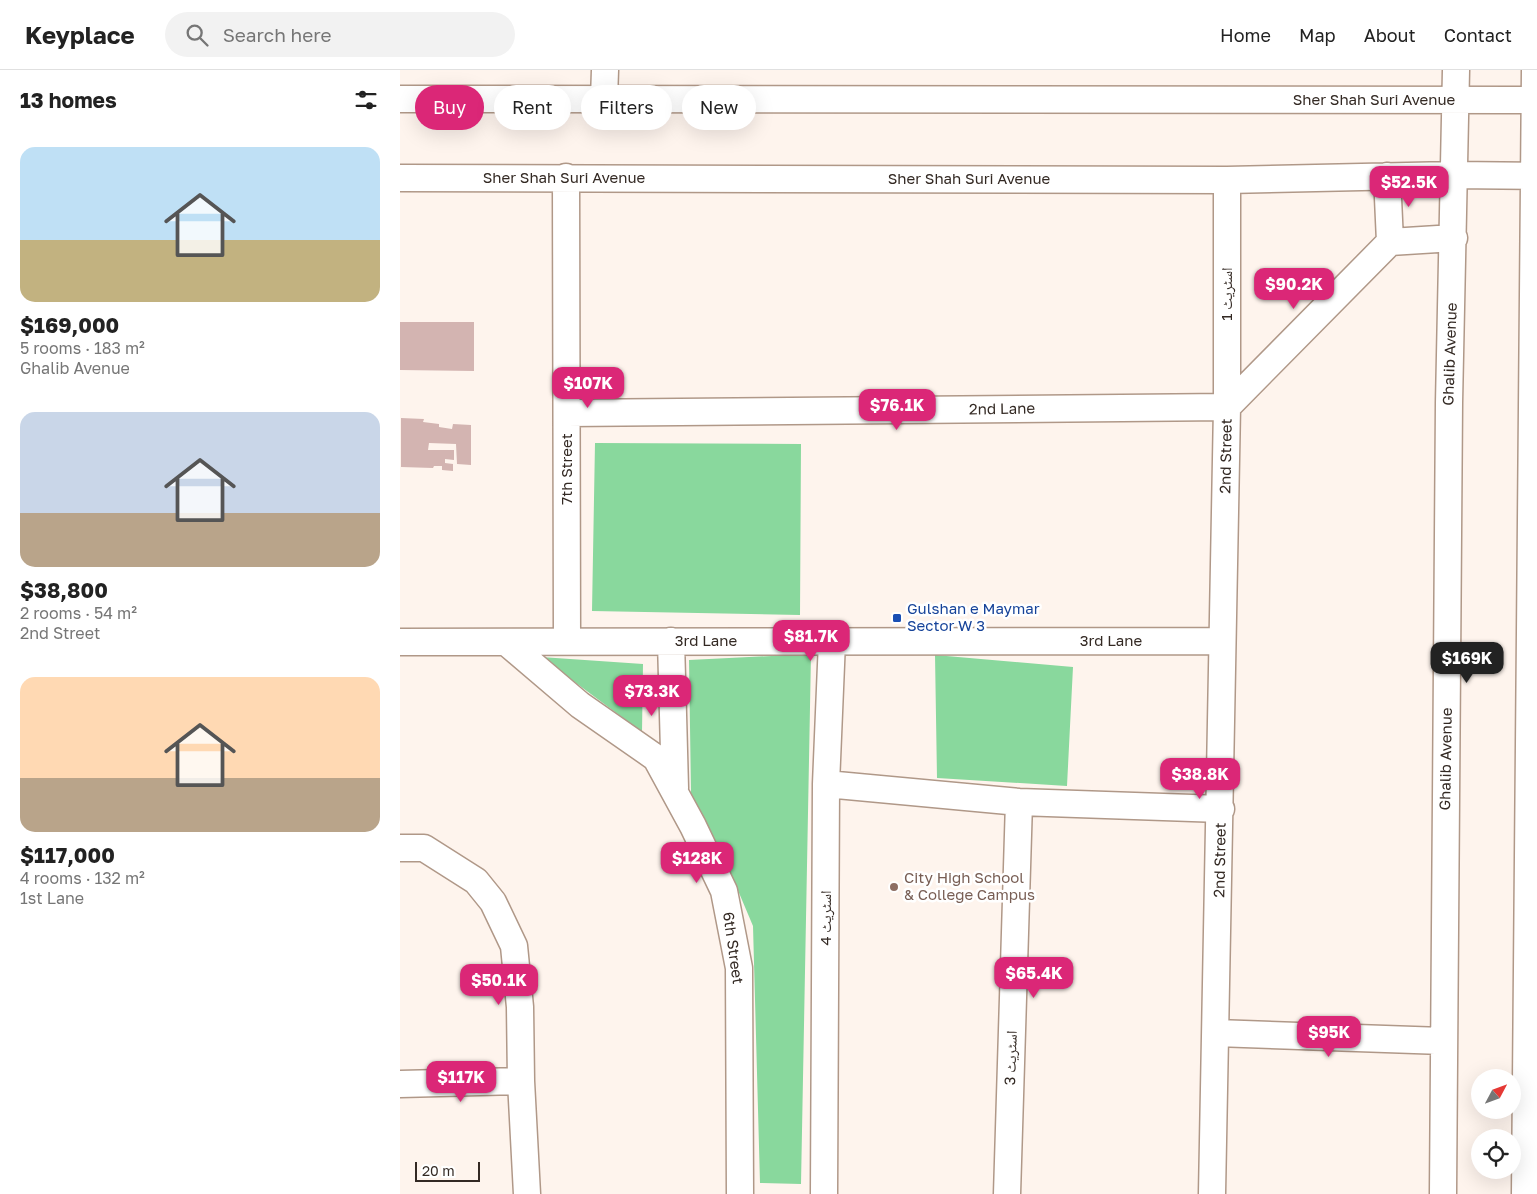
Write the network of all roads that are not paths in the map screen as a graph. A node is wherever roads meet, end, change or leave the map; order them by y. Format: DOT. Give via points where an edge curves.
graph roads {
  1 [pos="605,70"];
  2 [pos="1456,70"];
  3 [pos="1535,70"];
  4 [pos="604,85"];
  5 [pos="400,99"];
  6 [pos="581,99"];
  7 [pos="672,99"];
  8 [pos="1536,100"];
  9 [pos="1456,101"];
  10 [pos="1453,175"];
  11 [pos="1387,176"];
  12 [pos="1536,176"];
  13 [pos="566,177"];
  14 [pos="400,178"];
  15 [pos="1227,180"];
  16 [pos="1454,238"];
  17 [pos="1390,242"];
  18 [pos="1535,381"];
  19 [pos="1227,407"];
  20 [pos="567,413"];
  21 [pos="567,641"];
  22 [pos="671,641"];
  23 [pos="832,641"];
  24 [pos="1222,641"];
  25 [pos="400,642"];
  26 [pos="506,642"];
  27 [pos="826,784"];
  28 [pos="675,792"];
  29 [pos="1019,802"];
  30 [pos="1221,809"];
  31 [pos="400,848"];
  32 [pos="1216,1033"];
  33 [pos="1443,1041"];
  34 [pos="1531,1044"];
  35 [pos="521,1081"];
  36 [pos="400,1084"];
  37 [pos="527,1194"];
  38 [pos="740,1194"];
  39 [pos="824,1194"];
  40 [pos="1007,1194"];
  41 [pos="1212,1194"];
  42 [pos="1443,1194"];
  43 [pos="1525,1194"];
  1 -- 4 [label="street"];
  2 -- 9 [label="street, Ghalib Avenue"];
  3 -- 8 [label="street"];
  5 -- 6 [label="street, Sher Shah Suri Avenue"];
  7 -- 9 [label="street, Sher Shah Suri Avenue"];
  8 -- 9 [label="street, Sher Shah Suri Avenue"];
  8 -- 12 [label="street"];
  9 -- 10 [label="street, Ghalib Avenue"];
  10 -- 11 [label="street, Sher Shah Suri Avenue"];
  10 -- 12 [label="street, Sher Shah Suri Avenue"];
  10 -- 16 [label="street, Ghalib Avenue"];
  11 -- 15 [label="street, Sher Shah Suri Avenue"];
  11 -- 17 [label="street"];
  12 -- 18 [label="street"];
  13 -- 14 [label="street, Sher Shah Suri Avenue"];
  13 -- 15 [label="street, Sher Shah Suri Avenue"];
  13 -- 20 [label="street, 7th Street"];
  15 -- 19 [label="street, اسٹریٹ 1"];
  16 -- 17 [label="street"];
  16 -- 33 [label="street, Ghalib Avenue" via="1449,403"];
  17 -- 19 [label="street"];
  18 -- 34 [label="street"];
  19 -- 20 [label="street, 2nd Lane"];
  19 -- 24 [label="street, 2nd Street"];
  20 -- 21 [label="street, 7th Street"];
  21 -- 22 [label="street, 3rd Lane"];
  21 -- 26 [label="street, 3rd Lane"];
  22 -- 23 [label="street, 3rd Lane"];
  22 -- 28 [label="street"];
  23 -- 24 [label="street, 3rd Lane"];
  23 -- 27 [label="street, اسٹریٹ 4"];
  24 -- 30 [label="street, 2nd Street"];
  25 -- 26 [label="street, 3rd Lane"];
  26 -- 28 [label="street, 6th Street" via="580,705 656,758"];
  27 -- 29 [label="street"];
  27 -- 39 [label="street, اسٹریٹ 4"];
  28 -- 38 [label="street, 6th Street" via="724,891 739,968"];
  29 -- 30 [label="street"];
  29 -- 40 [label="street, اسٹریٹ 3"];
  30 -- 32 [label="street, 2nd Street"];
  31 -- 35 [label="street" via="424,848 476,880 493,902 514,946 520,1007"];
  32 -- 33 [label="street"];
  32 -- 41 [label="street, 2nd Street"];
  33 -- 42 [label="street, Ghalib Avenue"];
  34 -- 43 [label="street"];
  35 -- 36 [label="street"];
  35 -- 37 [label="street"];
}
